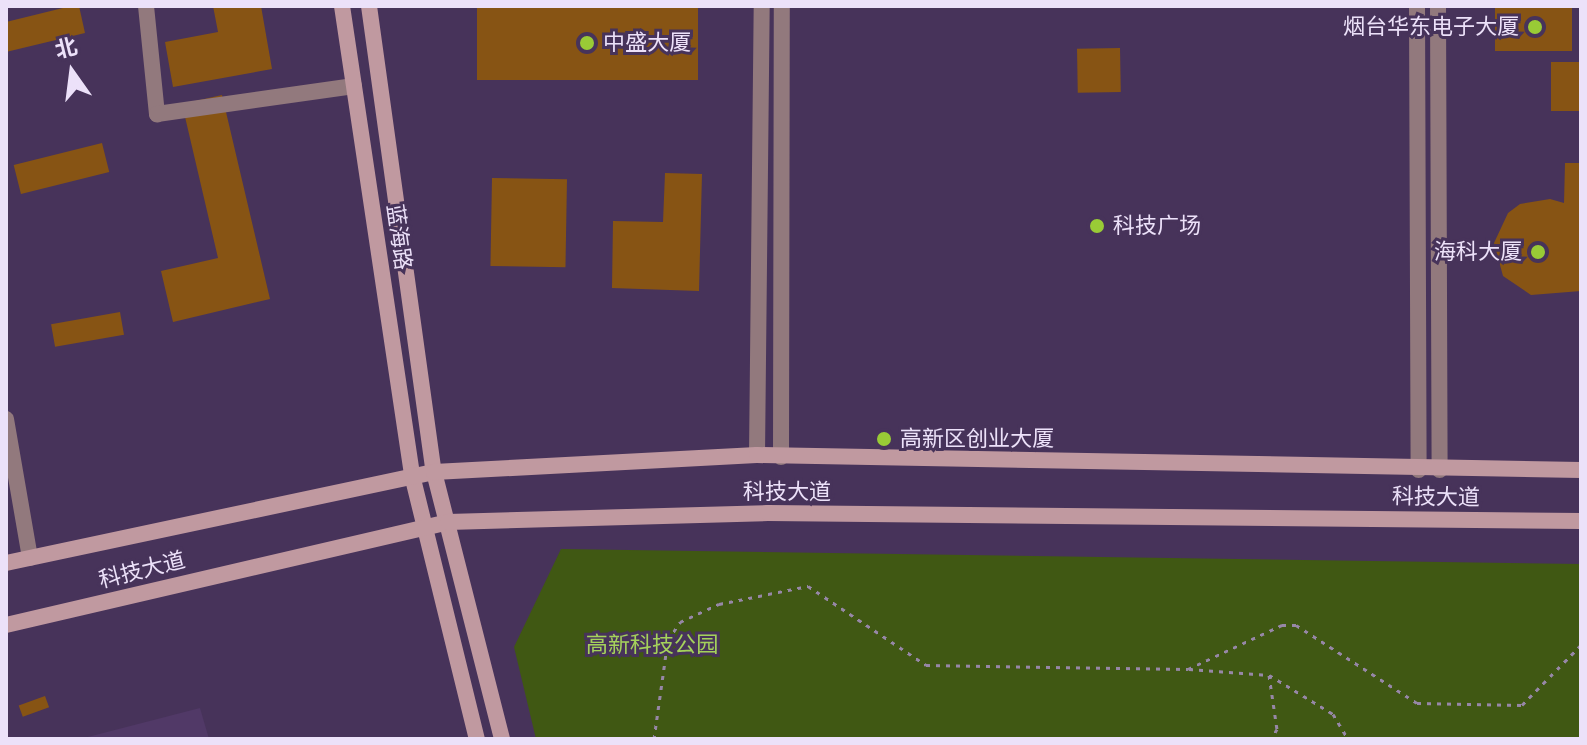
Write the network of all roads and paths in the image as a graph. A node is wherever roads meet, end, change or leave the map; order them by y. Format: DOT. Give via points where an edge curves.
graph roads {
  1 [pos="146,6"];
  2 [pos="342,6"];
  3 [pos="369,6"];
  4 [pos="762,6"];
  5 [pos="782,6"];
  6 [pos="1417,6"];
  7 [pos="1438,6"];
  8 [pos="354,86"];
  9 [pos="6,419"];
  10 [pos="757,455"];
  11 [pos="781,457"];
  12 [pos="1419,470"];
  13 [pos="1440,470"];
  14 [pos="1581,470"];
  15 [pos="434,472"];
  16 [pos="412,475"];
  17 [pos="1581,521"];
  18 [pos="448,522"];
  19 [pos="424,527"];
  20 [pos="30,558"];
  21 [pos="6,563"];
  22 [pos="6,625"];
  23 [pos="1581,645"];
  24 [pos="1188,669"];
  25 [pos="1269,675"];
  26 [pos="477,739"];
  27 [pos="502,739"];
  28 [pos="654,739"];
  29 [pos="1271,739"];
  30 [pos="1348,739"];
  1 -- 8 [label="street" via="157,114"];
  2 -- 8 [label="main road, 蓝海路"];
  3 -- 15 [label="main road, 蓝海路"];
  4 -- 10 [label="street"];
  5 -- 11 [label="street"];
  6 -- 12 [label="street"];
  7 -- 13 [label="street"];
  8 -- 16 [label="main road, 蓝海路"];
  9 -- 20 [label="street"];
  10 -- 11 [label="main road, 科技大道"];
  10 -- 15 [label="main road, 科技大道"];
  11 -- 12 [label="main road, 科技大道"];
  12 -- 13 [label="main road, 科技大道"];
  13 -- 14 [label="main road, 科技大道"];
  15 -- 16 [label="main road, 科技大道"];
  15 -- 18 [label="main road, 蓝海路"];
  16 -- 19 [label="main road, 蓝海路"];
  16 -- 20 [label="main road, 科技大道"];
  17 -- 18 [label="main road, 科技大道" via="768,513"];
  18 -- 19 [label="main road, 科技大道"];
  18 -- 27 [label="main road, 蓝海路"];
  19 -- 22 [label="main road, 科技大道"];
  19 -- 26 [label="main road, 蓝海路"];
  20 -- 21 [label="main road, 科技大道"];
  23 -- 24 [label="path" via="1522,705 1417,703 1296,625 1282,625"];
  24 -- 25 [label="path"];
  24 -- 28 [label="path" via="926,665 808,586 719,604 680,622 668,640"];
  25 -- 29 [label="path" via="1277,729"];
  25 -- 30 [label="path" via="1333,714"];
}
